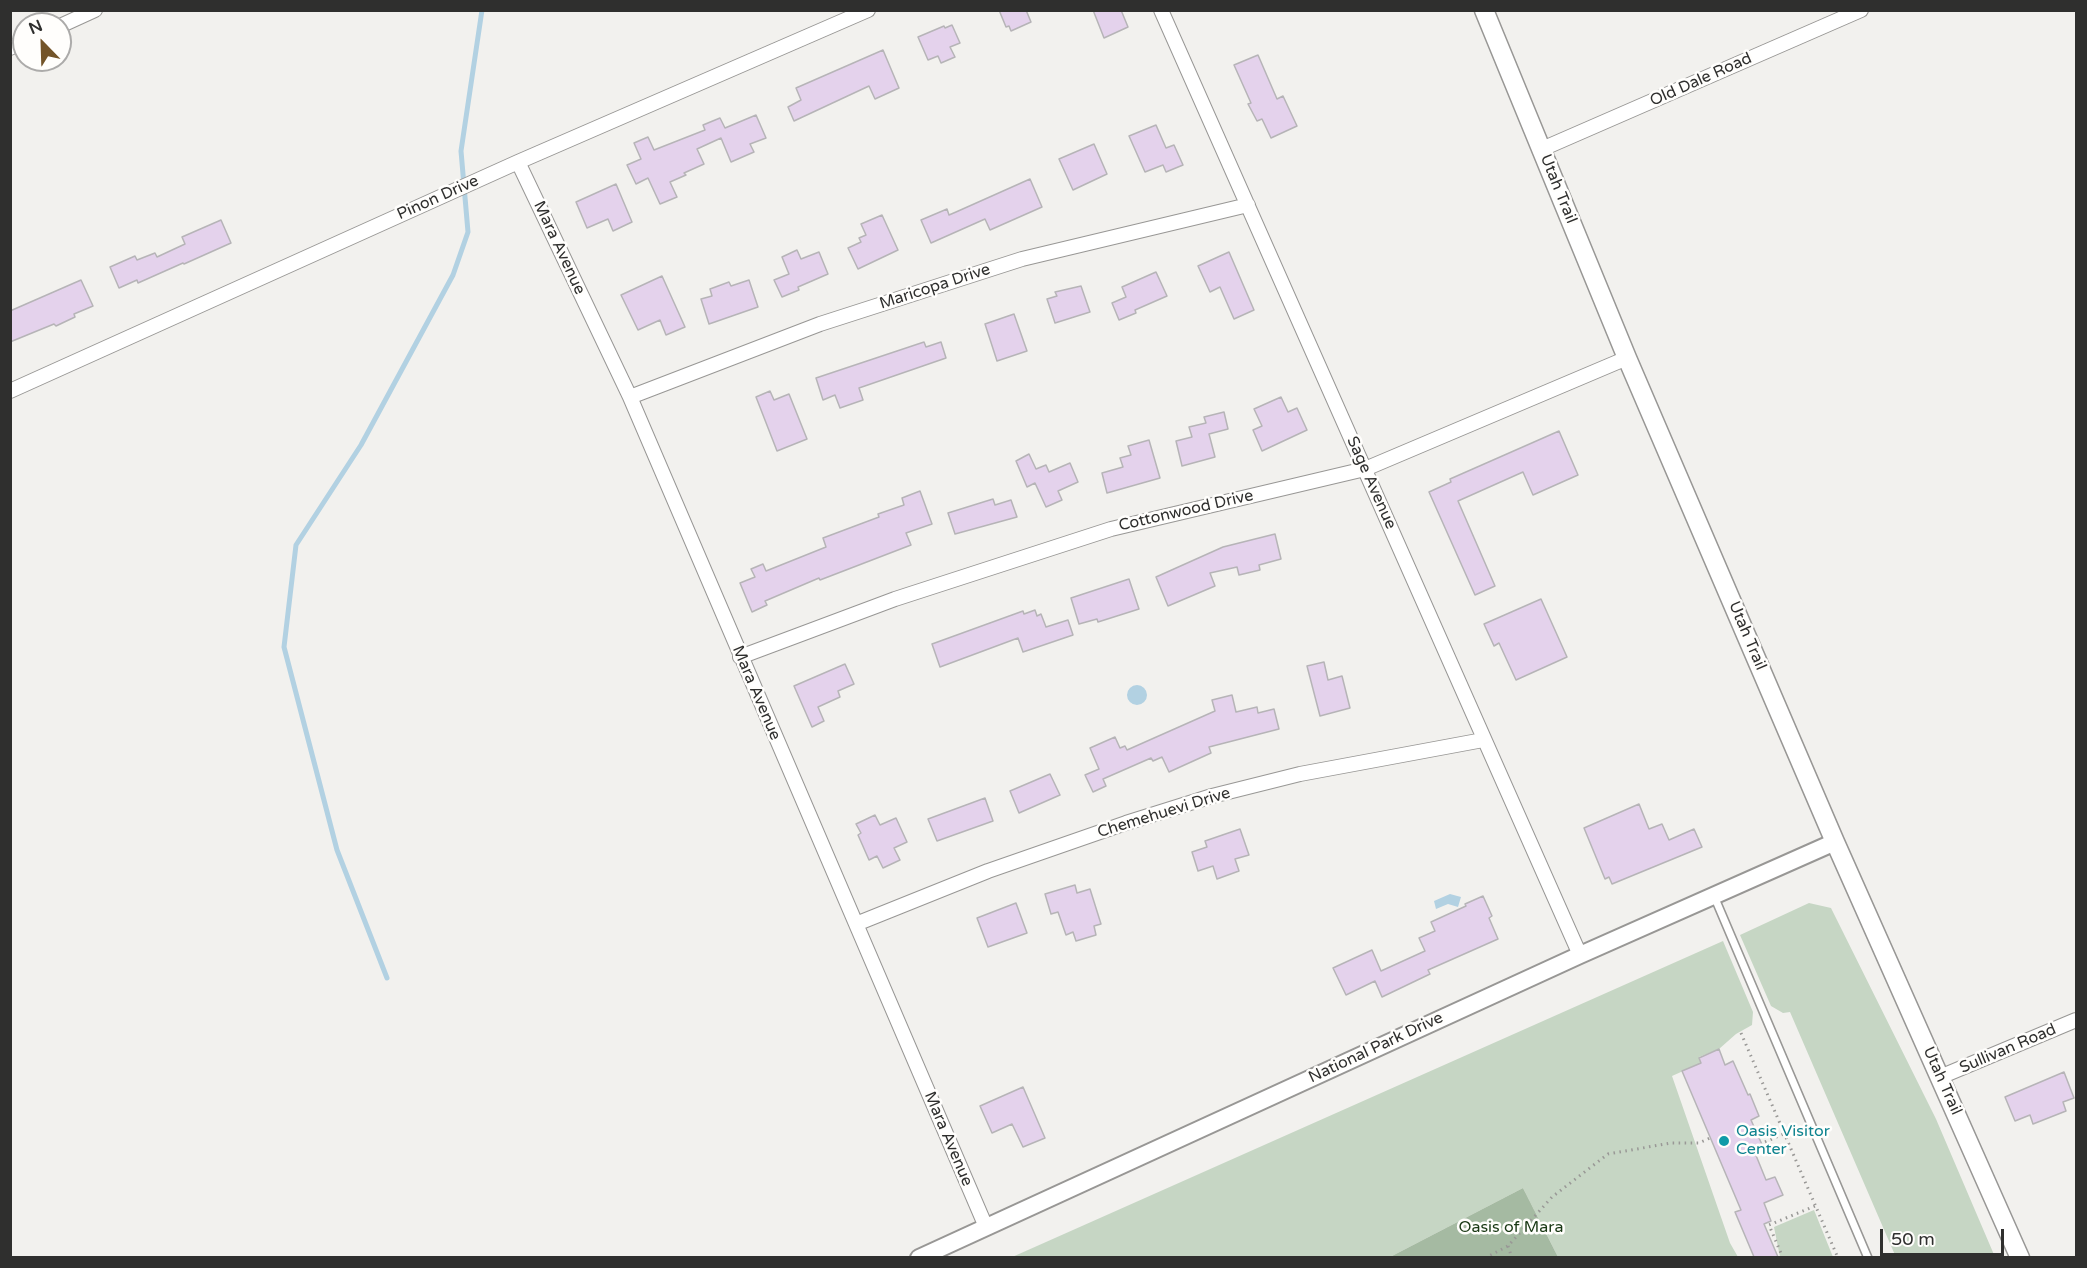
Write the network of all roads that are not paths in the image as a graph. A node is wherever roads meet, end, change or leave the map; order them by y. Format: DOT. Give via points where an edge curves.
graph roads {
  1 [pos="95,10"];
  2 [pos="868,10"];
  3 [pos="1161,10"];
  4 [pos="1484,10"];
  5 [pos="1861,10"];
  6 [pos="72,21"];
  7 [pos="1542,149"];
  8 [pos="518,162"];
  9 [pos="1248,205"];
  10 [pos="1628,358"];
  11 [pos="10,391"];
  12 [pos="630,397"];
  13 [pos="1365,469"];
  14 [pos="740,657"];
  15 [pos="1483,740"];
  16 [pos="1835,842"];
  17 [pos="1714,896"];
  18 [pos="856,924"];
  19 [pos="1580,955"];
  20 [pos="2076,1020"];
  21 [pos="1940,1077"];
  22 [pos="986,1227"];
  23 [pos="919,1257"];
  24 [pos="1868,1257"];
  25 [pos="2020,1257"];
  1 -- 6 [label="street"];
  2 -- 8 [label="street, Pinon Drive"];
  3 -- 9 [label="street, Sage Avenue"];
  4 -- 7 [label="main road, Utah Trail"];
  5 -- 7 [label="street, Old Dale Road"];
  7 -- 10 [label="main road, Utah Trail"];
  8 -- 11 [label="street, Pinon Drive"];
  8 -- 12 [label="street, Mara Avenue"];
  9 -- 12 [label="street, Maricopa Drive" via="1023,260 820,324"];
  9 -- 13 [label="street, Sage Avenue"];
  10 -- 13 [label="street, Cottonwood Drive"];
  10 -- 16 [label="main road, Utah Trail"];
  12 -- 14 [label="street, Mara Avenue"];
  13 -- 14 [label="street, Cottonwood Drive" via="1111,529 895,599"];
  13 -- 15 [label="street, Sage Avenue"];
  14 -- 18 [label="street, Mara Avenue"];
  15 -- 18 [label="street, Chemehuevi Drive" via="1300,774 1212,796 988,871"];
  15 -- 19 [label="street, Sage Avenue"];
  16 -- 17 [label="street, National Park Drive"];
  16 -- 21 [label="main road, Utah Trail"];
  17 -- 19 [label="street, National Park Drive"];
  17 -- 24 [label="lane"];
  18 -- 22 [label="street, Mara Avenue"];
  19 -- 22 [label="street, National Park Drive"];
  20 -- 21 [label="street, Sullivan Road"];
  21 -- 25 [label="main road, Utah Trail"];
  22 -- 23 [label="street, National Park Drive"];
}
